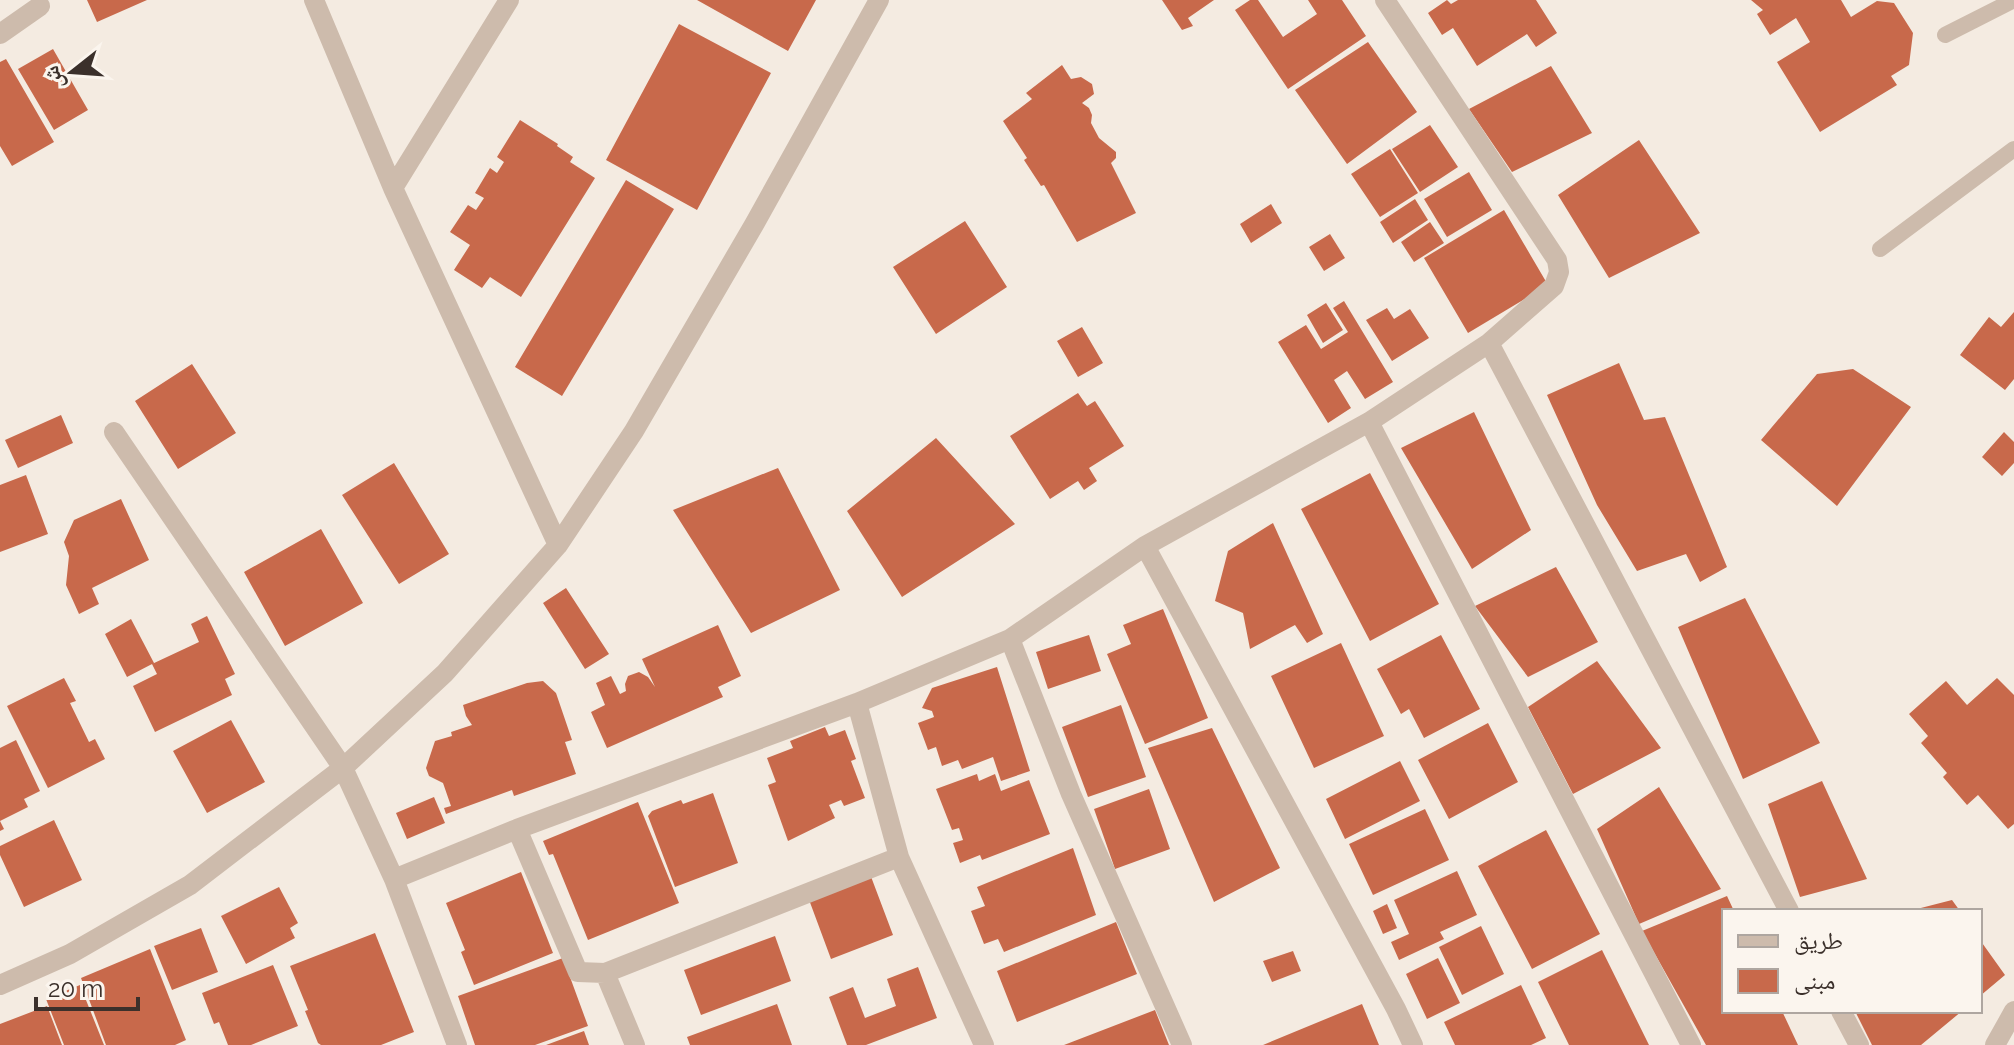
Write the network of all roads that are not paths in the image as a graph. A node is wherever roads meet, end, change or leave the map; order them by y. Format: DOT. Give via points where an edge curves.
graph roads {
  1 [pos="314,0"];
  2 [pos="509,0"];
  3 [pos="879,0"];
  4 [pos="1385,0"];
  5 [pos="2014,0"];
  6 [pos="40,6"];
  7 [pos="0,34"];
  8 [pos="1945,35"];
  9 [pos="2014,149"];
  10 [pos="393,188"];
  11 [pos="1880,249"];
  12 [pos="1489,343"];
  13 [pos="1369,422"];
  14 [pos="114,432"];
  15 [pos="558,545"];
  16 [pos="1145,546"];
  17 [pos="1010,639"];
  18 [pos="857,703"];
  19 [pos="343,768"];
  20 [pos="517,829"];
  21 [pos="899,857"];
  22 [pos="394,879"];
  23 [pos="1788,909"];
  24 [pos="605,973"];
  25 [pos="0,985"];
  26 [pos="2014,1011"];
  27 [pos="1842,1013"];
  28 [pos="457,1045"];
  29 [pos="635,1045"];
  30 [pos="984,1045"];
  31 [pos="1182,1045"];
  32 [pos="1413,1045"];
  33 [pos="1691,1045"];
  34 [pos="1859,1045"];
  35 [pos="1995,1045"];
  1 -- 10 [label="street"];
  2 -- 10 [label="street"];
  3 -- 15 [label="street" via="634,431"];
  4 -- 12 [label="street" via="1557,260 1554,286"];
  5 -- 8 [label="lane"];
  6 -- 7 [label="street"];
  9 -- 11 [label="lane"];
  10 -- 15 [label="street"];
  12 -- 13 [label="street"];
  12 -- 23 [label="street"];
  13 -- 16 [label="street"];
  13 -- 33 [label="street"];
  14 -- 19 [label="street"];
  15 -- 19 [label="street" via="445,673"];
  16 -- 17 [label="street"];
  16 -- 32 [label="street"];
  17 -- 18 [label="street"];
  17 -- 31 [label="street" via="1071,794"];
  18 -- 20 [label="street"];
  18 -- 21 [label="street"];
  19 -- 22 [label="street"];
  19 -- 25 [label="street" via="190,885 70,954"];
  20 -- 22 [label="street"];
  20 -- 24 [label="street" via="578,972"];
  21 -- 24 [label="street"];
  21 -- 30 [label="street"];
  22 -- 28 [label="street"];
  24 -- 29 [label="street"];
  26 -- 35 [label="street"];
  27 -- 34 [label="street"];
}
